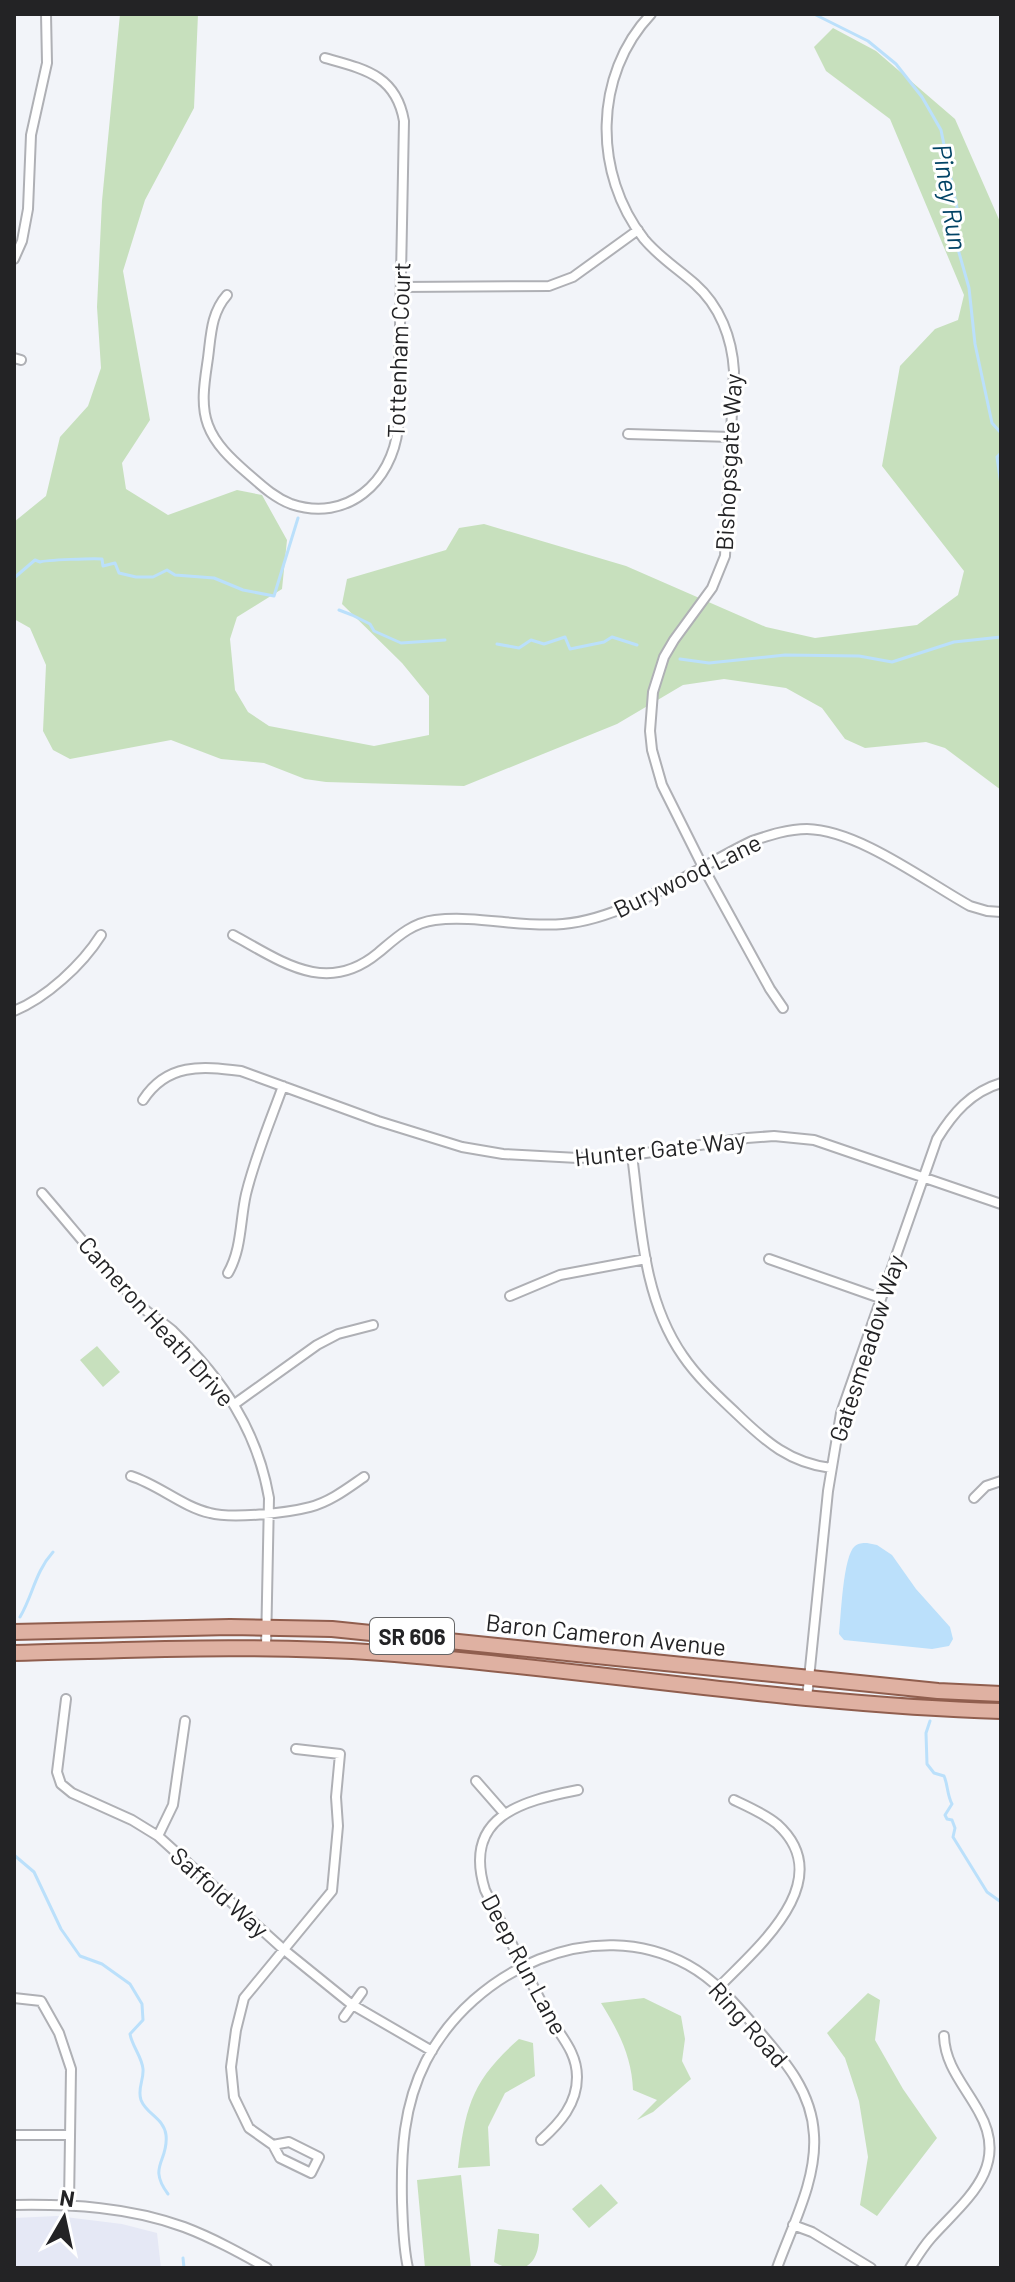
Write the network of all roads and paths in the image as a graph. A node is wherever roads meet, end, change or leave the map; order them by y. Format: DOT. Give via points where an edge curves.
graph roads {
  1 [pos="46,14"];
  2 [pos="651,14"];
  3 [pos="325,58"];
  4 [pos="638,230"];
  5 [pos="14,259"];
  6 [pos="401,287"];
  7 [pos="227,295"];
  8 [pos="628,434"];
  9 [pos="732,437"];
  10 [pos="703,867"];
  11 [pos="1001,912"];
  12 [pos="101,935"];
  13 [pos="233,935"];
  14 [pos="783,1008"];
  15 [pos="14,1011"];
  16 [pos="1001,1083"];
  17 [pos="283,1086"];
  18 [pos="143,1100"];
  19 [pos="632,1155"];
  20 [pos="923,1177"];
  21 [pos="42,1193"];
  22 [pos="1001,1204"];
  23 [pos="646,1259"];
  24 [pos="769,1259"];
  25 [pos="228,1273"];
  26 [pos="510,1296"];
  27 [pos="880,1298"];
  28 [pos="373,1325"];
  29 [pos="236,1403"];
  30 [pos="831,1468"];
  31 [pos="131,1476"];
  32 [pos="364,1477"];
  33 [pos="1001,1481"];
  34 [pos="974,1498"];
  35 [pos="269,1512"];
  36 [pos="266,1627"];
  37 [pos="14,1632"];
  38 [pos="266,1648"];
  39 [pos="14,1653"];
  40 [pos="809,1678"];
  41 [pos="1001,1694"];
  42 [pos="807,1698"];
  43 [pos="66,1699"];
  44 [pos="1001,1711"];
  45 [pos="185,1721"];
  46 [pos="296,1749"];
  47 [pos="476,1781"];
  48 [pos="578,1790"];
  49 [pos="734,1800"];
  50 [pos="504,1813"];
  51 [pos="158,1836"];
  52 [pos="283,1949"];
  53 [pos="523,1966"];
  54 [pos="719,1987"];
  55 [pos="362,1992"];
  56 [pos="14,1998"];
  57 [pos="351,2004"];
  58 [pos="344,2017"];
  59 [pos="944,2036"];
  60 [pos="432,2051"];
  61 [pos="14,2135"];
  62 [pos="70,2135"];
  63 [pos="541,2140"];
  64 [pos="273,2145"];
  65 [pos="69,2204"];
  66 [pos="14,2205"];
  67 [pos="793,2225"];
  68 [pos="267,2268"];
  69 [pos="408,2268"];
  70 [pos="777,2268"];
  71 [pos="871,2268"];
  72 [pos="910,2268"];
  1 -- 5 [label="street" via="47,63 31,135 27,217"];
  2 -- 4 [label="street, Bishopsgate Way" via="618,67 606,123 615,184"];
  3 -- 6 [label="street, Tottenham Court" via="373,74 392,89 402,110"];
  4 -- 6 [label="street" via="573,277 549,286"];
  4 -- 9 [label="street, Bishopsgate Way" via="707,297 725,327 734,360"];
  6 -- 7 [label="street, Tottenham Court" via="393,456 379,480 361,496 319,508 290,503 268,491 222,448 208,426 204,403 212,323"];
  8 -- 9 [label="street"];
  9 -- 10 [label="street, Bishopsgate Way" via="725,556 712,588 664,657 650,711 656,769"];
  10 -- 11 [label="street, Burywood Lane" via="776,833 824,831 855,840 970,906"];
  10 -- 13 [label="street, Burywood Lane" via="588,920 545,925 424,922 364,963 338,972 298,970"];
  10 -- 14 [label="street, Bishopsgate Way"];
  12 -- 15 [label="street" via="50,989"];
  16 -- 20 [label="street, Gatesmeadow Way" via="969,1098 950,1118"];
  17 -- 18 [label="street, Hunter Gate Way" via="241,1071 191,1068 168,1074"];
  17 -- 19 [label="street, Hunter Gate Way" via="462,1147 543,1158"];
  17 -- 25 [label="street" via="251,1177"];
  19 -- 20 [label="street, Hunter Gate Way" via="774,1136 814,1140"];
  19 -- 23 [label="street"];
  20 -- 22 [label="street, Hunter Gate Way"];
  20 -- 27 [label="street, Gatesmeadow Way"];
  21 -- 29 [label="street, Cameron Heath Drive" via="141,1307 172,1330"];
  23 -- 26 [label="street" via="560,1275"];
  23 -- 30 [label="street" via="664,1322 701,1378 774,1448 801,1462"];
  24 -- 27 [label="street"];
  27 -- 30 [label="street, Gatesmeadow Way" via="841,1413"];
  28 -- 29 [label="street" via="317,1345"];
  29 -- 35 [label="street, Cameron Heath Drive" via="265,1478"];
  30 -- 40 [label="street, Gatesmeadow Way"];
  31 -- 35 [label="street" via="210,1514"];
  32 -- 35 [label="street" via="310,1507"];
  33 -- 34 [label="street"];
  35 -- 36 [label="street, Cameron Heath Drive"];
  36 -- 37 [label="main road, Baron Cameron Avenue / SR 606"];
  36 -- 38 [label="street, Cameron Heath Drive"];
  36 -- 40 [label="main road, Baron Cameron Avenue / SR 606" via="398,1634"];
  38 -- 39 [label="main road, Baron Cameron Avenue / SR 606"];
  38 -- 42 [label="main road, Baron Cameron Avenue / SR 606" via="385,1653"];
  40 -- 41 [label="main road, Baron Cameron Avenue / SR 606"];
  40 -- 42 [label="street, Gatesmeadow Way"];
  42 -- 44 [label="main road, Baron Cameron Avenue / SR 606"];
  43 -- 51 [label="street, Saffold Way" via="57,1772 61,1784"];
  45 -- 51 [label="street, Saffold Way" via="173,1805"];
  46 -- 52 [label="street, Saffold Way" via="340,1754 338,1826 332,1891"];
  47 -- 50 [label="street"];
  48 -- 50 [label="street" via="523,1802"];
  49 -- 54 [label="street" via="783,1831 796,1852 798,1889 788,1912"];
  50 -- 53 [label="street, Deep Run Lane" via="483,1843 480,1866 485,1890"];
  51 -- 52 [label="street, Saffold Way"];
  52 -- 57 [label="street, Saffold Way"];
  52 -- 64 [label="street, Saffold Way" via="244,1998 231,2067 243,2118"];
  53 -- 54 [label="street, Ring Road" via="579,1947 616,1945 672,1957"];
  53 -- 60 [label="street, Ring Road" via="477,1998"];
  53 -- 63 [label="street, Deep Run Lane" via="569,2045 576,2068 571,2104"];
  54 -- 67 [label="street, Ring Road" via="781,2057 807,2099 814,2150"];
  55 -- 57 [label="street"];
  56 -- 62 [label="street" via="41,2001 59,2033 71,2069"];
  57 -- 58 [label="street"];
  57 -- 60 [label="street, Saffold Way"];
  59 -- 72 [label="street" via="947,2058 986,2126 989,2153 976,2190"];
  60 -- 69 [label="street, Ring Road" via="413,2091 403,2134"];
  61 -- 62 [label="street"];
  62 -- 65 [label="street"];
  64 -- 64 [label="street, Saffold Way" via="280,2158 311,2173 319,2157 289,2142"];
  65 -- 66 [label="street"];
  65 -- 68 [label="street" via="181,2226"];
  67 -- 70 [label="street, Ring Road"];
  67 -- 71 [label="street"];
}
